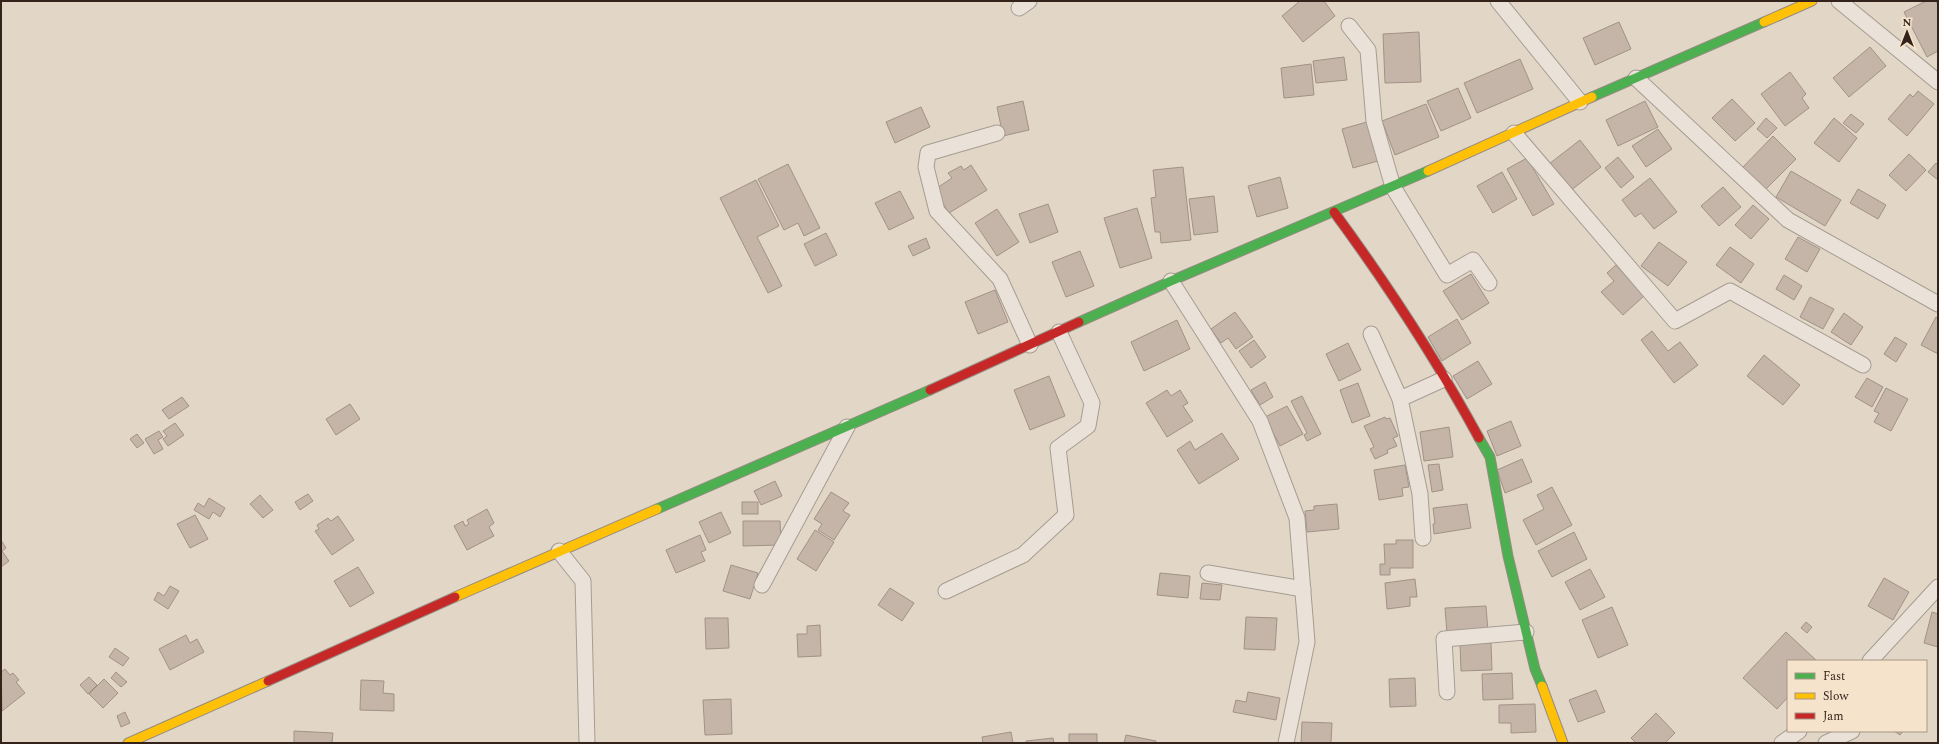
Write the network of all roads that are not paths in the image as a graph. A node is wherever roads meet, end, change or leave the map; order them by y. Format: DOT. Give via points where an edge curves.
graph roads {
  1 [pos="1498,1"];
  2 [pos="1812,1"];
  3 [pos="1838,1"];
  4 [pos="1349,26"];
  5 [pos="1636,78"];
  6 [pos="1938,82"];
  7 [pos="1580,102"];
  8 [pos="997,133"];
  9 [pos="1514,133"];
  10 [pos="1393,187"];
  11 [pos="1334,212"];
  12 [pos="1171,281"];
  13 [pos="1489,283"];
  14 [pos="1938,304"];
  15 [pos="1058,332"];
  16 [pos="1371,334"];
  17 [pos="1030,345"];
  18 [pos="1863,365"];
  19 [pos="1444,379"];
  20 [pos="1400,399"];
  21 [pos="847,427"];
  22 [pos="1424,538"];
  23 [pos="559,551"];
  24 [pos="1208,573"];
  25 [pos="762,585"];
  26 [pos="1938,587"];
  27 [pos="1303,589"];
  28 [pos="946,591"];
  29 [pos="1526,632"];
  30 [pos="1871,660"];
  31 [pos="1446,692"];
  32 [pos="1798,732"];
  33 [pos="1850,732"];
  34 [pos="128,743"];
  35 [pos="587,743"];
  36 [pos="1286,743"];
  37 [pos="1563,743"];
  38 [pos="1782,743"];
  39 [pos="1826,743"];
  1 -- 7 [label="street"];
  2 -- 5 [label="street"];
  3 -- 6 [label="street"];
  4 -- 10 [label="street" via="1368,50 1374,121"];
  5 -- 7 [label="street"];
  5 -- 14 [label="street" via="1788,220"];
  7 -- 9 [label="street"];
  8 -- 17 [label="street" via="928,153 926,167 937,211 1000,279"];
  9 -- 10 [label="street"];
  9 -- 18 [label="street" via="1675,321 1730,291"];
  10 -- 11 [label="street"];
  10 -- 13 [label="street" via="1447,275 1473,260"];
  11 -- 12 [label="street"];
  11 -- 19 [label="street" via="1380,275"];
  12 -- 15 [label="street"];
  12 -- 27 [label="street" via="1260,421 1297,518"];
  15 -- 17 [label="street"];
  15 -- 28 [label="street" via="1092,403 1088,426 1058,448 1066,515 1023,555"];
  16 -- 20 [label="street"];
  17 -- 21 [label="street"];
  19 -- 20 [label="street"];
  19 -- 29 [label="street" via="1490,458 1508,556"];
  20 -- 22 [label="street" via="1420,494"];
  21 -- 23 [label="street"];
  21 -- 25 [label="street"];
  23 -- 34 [label="street"];
  23 -- 35 [label="street" via="583,581"];
  24 -- 27 [label="street"];
  26 -- 30 [label="street"];
  27 -- 36 [label="street" via="1307,642"];
  29 -- 31 [label="street" via="1444,638"];
  29 -- 37 [label="street" via="1535,669"];
  32 -- 38 [label="street"];
  33 -- 39 [label="street"];
}
